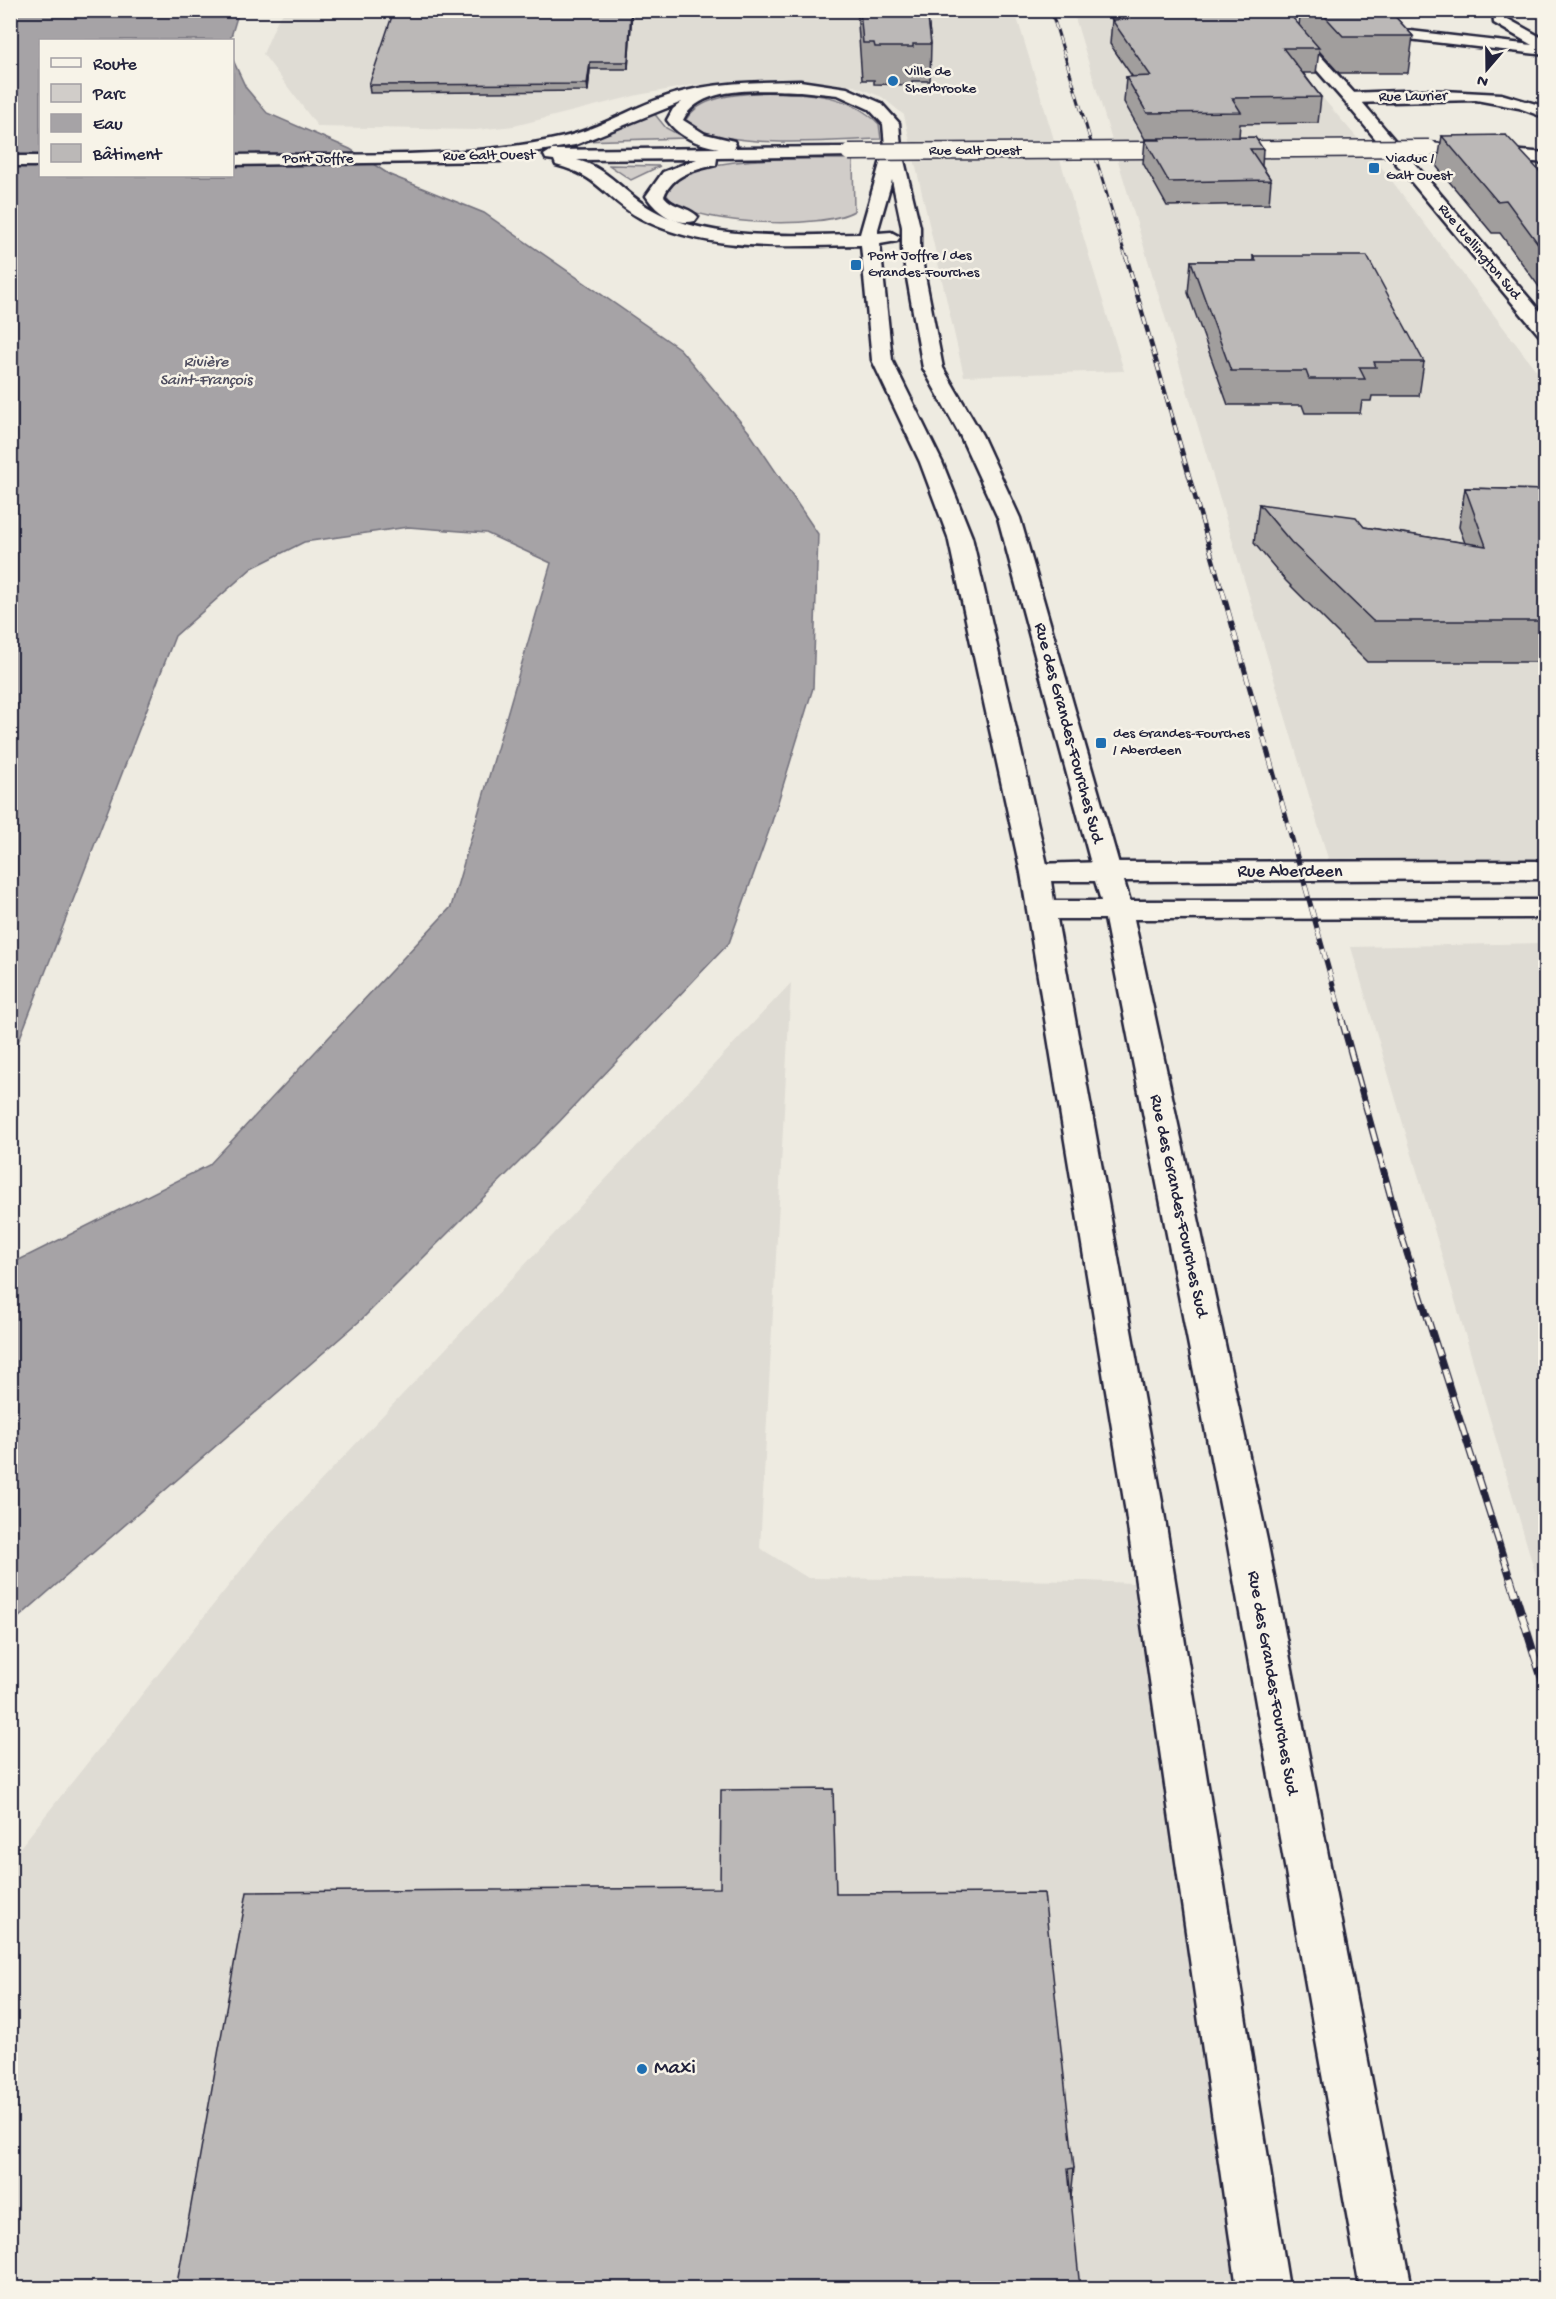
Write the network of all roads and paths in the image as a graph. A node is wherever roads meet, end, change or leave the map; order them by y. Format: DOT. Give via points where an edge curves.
graph roads {
  1 [pos="1500,10"];
  2 [pos="1275,15"];
  3 [pos="1545,49"];
  4 [pos="705,92"];
  5 [pos="1461,96"];
  6 [pos="1350,98"];
  7 [pos="1545,113"];
  8 [pos="1376,130"];
  9 [pos="1517,139"];
  10 [pos="893,146"];
  11 [pos="1455,149"];
  12 [pos="771,152"];
  13 [pos="478,156"];
  14 [pos="1545,158"];
  15 [pos="404,159"];
  16 [pos="234,160"];
  17 [pos="10,161"];
  18 [pos="39,161"];
  19 [pos="911,234"];
  20 [pos="869,235"];
  21 [pos="1545,331"];
  22 [pos="1545,870"];
  23 [pos="1112,890"];
  24 [pos="1039,891"];
  25 [pos="1545,909"];
  26 [pos="1263,2289"];
  27 [pos="1386,2289"];
  1 -- 3 [label="main road" via="1499,20"];
  2 -- 3 [label="main road"];
  2 -- 6 [label="main road, Rue Wellington Sud"];
  4 -- 10 [label="main road, Rue des Grandes-Fourches Sud" via="767,85 846,93 884,114 891,123"];
  4 -- 12 [label="main road" via="678,112 675,120 680,126 721,144"];
  4 -- 13 [label="main road, Rue des Grandes-Fourches Sud" via="678,98 569,141"];
  5 -- 6 [label="main road, Rue Laurier"];
  5 -- 7 [label="main road, Rue Laurier" via="1518,102"];
  5 -- 8 [label="main road" via="1405,105 1387,112"];
  6 -- 8 [label="main road, Rue Wellington Sud"];
  8 -- 21 [label="main road, Rue Wellington Sud"];
  9 -- 11 [label="main road"];
  10 -- 19 [label="main road, Rue des Grandes-Fourches Sud"];
  10 -- 20 [label="main road, Rue des Grandes-Fourches Sud"];
  11 -- 12 [label="main road, Rue Galt Ouest, bridge"];
  11 -- 14 [label="main road, Rue Galt Ouest"];
  12 -- 13 [label="main road, Rue Galt Ouest"];
  12 -- 20 [label="main road" via="682,169 663,181 655,196 669,210 721,224"];
  13 -- 15 [label="main road, Rue Galt Ouest"];
  13 -- 20 [label="main road" via="580,165 604,178 645,213 700,232 753,238"];
  15 -- 16 [label="main road, Pont Joffre"];
  17 -- 18 [label="main road"];
  19 -- 20 [label="main road"];
  19 -- 23 [label="main road, Rue des Grandes-Fourches Sud" via="933,368 971,435 1008,518"];
  20 -- 24 [label="main road, Rue des Grandes-Fourches Sud" via="882,360 931,462 960,537"];
  22 -- 23 [label="main road, Rue Aberdeen" via="1300,873"];
  23 -- 24 [label="main road, Rue Aberdeen"];
  23 -- 24 [label="main road, Rue Aberdeen"];
  23 -- 25 [label="main road, Rue Aberdeen"];
  23 -- 27 [label="main road, Rue des Grandes-Fourches Sud" via="1245,1529"];
  24 -- 26 [label="main road, Rue des Grandes-Fourches Sud" via="1145,1513"];
}
